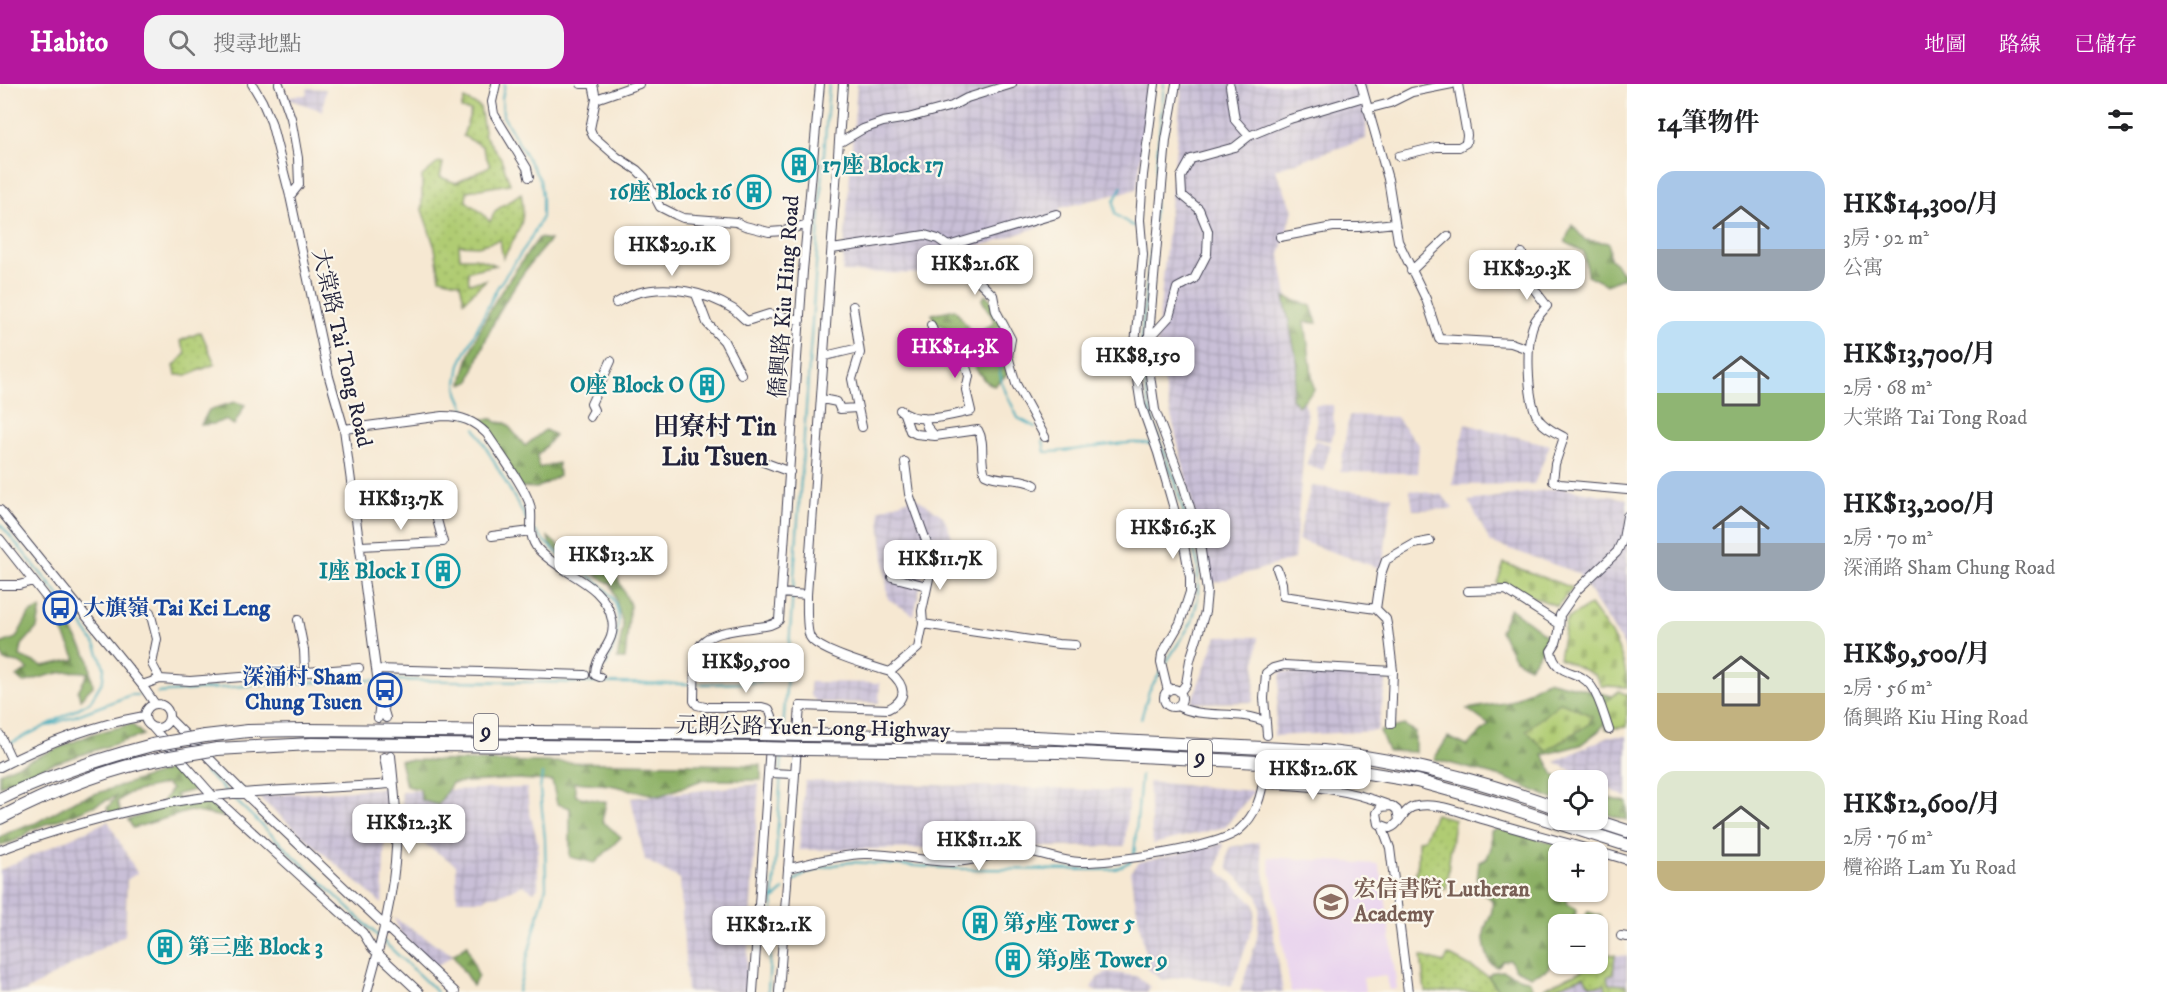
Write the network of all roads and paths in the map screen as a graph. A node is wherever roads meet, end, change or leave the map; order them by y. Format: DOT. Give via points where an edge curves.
graph roads {
  1 [pos="252,84"];
  2 [pos="279,84"];
  3 [pos="496,84"];
  4 [pos="581,84"];
  5 [pos="593,84"];
  6 [pos="639,84"];
  7 [pos="820,84"];
  8 [pos="843,84"];
  9 [pos="1012,84"];
  10 [pos="1155,84"];
  11 [pos="1176,84"];
  12 [pos="1362,84"];
  13 [pos="1452,84"];
  14 [pos="1458,84"];
  15 [pos="1230,86"];
  16 [pos="1364,97"];
  17 [pos="596,99"];
  18 [pos="1367,109"];
  19 [pos="1249,136"];
  20 [pos="839,143"];
  21 [pos="1399,156"];
  22 [pos="526,173"];
  23 [pos="290,196"];
  24 [pos="1056,214"];
  25 [pos="1395,223"];
  26 [pos="808,225"];
  27 [pos="1448,236"];
  28 [pos="1280,237"];
  29 [pos="948,246"];
  30 [pos="832,249"];
  31 [pos="1522,253"];
  32 [pos="1411,271"];
  33 [pos="696,294"];
  34 [pos="616,303"];
  35 [pos="853,306"];
  36 [pos="800,320"];
  37 [pos="931,325"];
  38 [pos="1148,340"];
  39 [pos="859,348"];
  40 [pos="1528,349"];
  41 [pos="825,356"];
  42 [pos="612,361"];
  43 [pos="741,374"];
  44 [pos="822,399"];
  45 [pos="858,408"];
  46 [pos="971,411"];
  47 [pos="590,417"];
  48 [pos="924,418"];
  49 [pos="862,427"];
  50 [pos="344,429"];
  51 [pos="978,430"];
  52 [pos="935,436"];
  53 [pos="1045,437"];
  54 [pos="731,456"];
  55 [pos="905,462"];
  56 [pos="790,472"];
  57 [pos="1035,485"];
  58 [pos="1627,490"];
  59 [pos="0,510"];
  60 [pos="435,512"];
  61 [pos="1627,516"];
  62 [pos="531,534"];
  63 [pos="492,536"];
  64 [pos="0,539"];
  65 [pos="1430,541"];
  66 [pos="360,546"];
  67 [pos="1277,569"];
  68 [pos="892,577"];
  69 [pos="33,581"];
  70 [pos="0,585"];
  71 [pos="927,586"];
  72 [pos="1468,591"];
  73 [pos="782,593"];
  74 [pos="69,594"];
  75 [pos="807,595"];
  76 [pos="1376,609"];
  77 [pos="150,612"];
  78 [pos="298,620"];
  79 [pos="1558,623"];
  80 [pos="923,624"];
  81 [pos="1076,645"];
  82 [pos="359,668"];
  83 [pos="376,669"];
  84 [pos="1393,671"];
  85 [pos="305,672"];
  86 [pos="890,672"];
  87 [pos="585,675"];
  88 [pos="600,677"];
  89 [pos="160,679"];
  90 [pos="142,685"];
  91 [pos="1168,691"];
  92 [pos="1179,692"];
  93 [pos="155,704"];
  94 [pos="1177,706"];
  95 [pos="144,716"];
  96 [pos="169,718"];
  97 [pos="382,718"];
  98 [pos="1266,722"];
  99 [pos="1391,724"];
  100 [pos="153,728"];
  101 [pos="1609,730"];
  102 [pos="1267,735"];
  103 [pos="1,738"];
  104 [pos="388,756"];
  105 [pos="12,759"];
  106 [pos="0,767"];
  107 [pos="769,773"];
  108 [pos="794,774"];
  109 [pos="1264,774"];
  110 [pos="392,784"];
  111 [pos="1263,784"];
  112 [pos="241,794"];
  113 [pos="216,796"];
  114 [pos="1365,796"];
  115 [pos="0,799"];
  116 [pos="1388,805"];
  117 [pos="1548,805"];
  118 [pos="1377,817"];
  119 [pos="0,818"];
  120 [pos="1608,819"];
  121 [pos="1398,822"];
  122 [pos="1627,823"];
  123 [pos="1608,825"];
  124 [pos="1382,826"];
  125 [pos="1627,831"];
  126 [pos="1588,833"];
  127 [pos="1627,846"];
  128 [pos="1390,848"];
  129 [pos="0,850"];
  130 [pos="1627,852"];
  131 [pos="1627,860"];
  132 [pos="787,872"];
  133 [pos="384,926"];
  134 [pos="378,951"];
  135 [pos="367,992"];
  136 [pos="419,992"];
  137 [pos="455,992"];
  138 [pos="753,992"];
  139 [pos="778,992"];
  140 [pos="1408,992"];
  1 -- 23 [label="street, 大棠路 Tai Tong Road" via="271,122"];
  2 -- 23 [label="street" via="291,118 298,158 299,185"];
  3 -- 22 [label="street" via="494,114"];
  4 -- 5 [label="street"];
  5 -- 17 [label="street"];
  6 -- 17 [label="street"];
  7 -- 26 [label="street, 僑興路 Kiu Hing Road"];
  8 -- 20 [label="street"];
  9 -- 20 [label="street" via="952,106 883,122"];
  10 -- 91 [label="street" via="1143,175 1143,240 1134,345 1141,405 1183,540 1190,577 1190,592 1180,623 1162,654"];
  11 -- 38 [label="street"];
  12 -- 16 [label="street"];
  13 -- 18 [label="street" via="1412,92"];
  14 -- 21 [label="street" via="1466,143"];
  15 -- 19 [label="street" via="1235,120"];
  16 -- 18 [label="street"];
  16 -- 19 [label="street"];
  17 -- 26 [label="street" via="590,129 593,135 645,178 660,207 683,218 736,222 769,232"];
  18 -- 25 [label="street" via="1388,179"];
  19 -- 38 [label="street" via="1235,147 1191,159 1181,177 1182,195 1199,209 1208,231 1207,254 1194,279 1177,288 1169,317"];
  20 -- 30 [label="street"];
  23 -- 50 [label="street, 大棠路 Tai Tong Road"];
  24 -- 29 [label="street"];
  25 -- 28 [label="street" via="1333,227"];
  25 -- 32 [label="street"];
  26 -- 36 [label="street, 僑興路 Kiu Hing Road"];
  27 -- 32 [label="street"];
  29 -- 30 [label="street" via="925,235"];
  29 -- 53 [label="street" via="960,264 993,295 996,311 1011,339 1008,356 1016,384"];
  30 -- 41 [label="street"];
  31 -- 40 [label="street" via="1534,289 1546,306 1534,322"];
  32 -- 40 [label="street" via="1426,299 1439,339 1511,343"];
  33 -- 34 [label="street" via="654,289 634,293"];
  33 -- 36 [label="street" via="730,307 747,321 769,314"];
  33 -- 43 [label="street" via="707,323 724,341"];
  35 -- 39 [label="street"];
  36 -- 56 [label="street, 僑興路 Kiu Hing Road"];
  37 -- 46 [label="street" via="942,356 964,361"];
  38 -- 92 [label="street" via="1155,410 1199,537 1207,591 1186,684"];
  39 -- 41 [label="street"];
  39 -- 45 [label="street" via="852,379"];
  40 -- 58 [label="street" via="1536,414 1546,427 1564,437 1553,481"];
  41 -- 44 [label="street"];
  42 -- 47 [label="street" via="595,393"];
  44 -- 45 [label="street" via="837,402 840,409"];
  44 -- 75 [label="street"];
  45 -- 49 [label="street"];
  46 -- 48 [label="street"];
  46 -- 51 [label="street"];
  48 -- 52 [label="street"];
  48 -- 52 [label="street" via="902,412 910,431"];
  50 -- 62 [label="street" via="443,416 459,416 478,425 529,502"];
  50 -- 66 [label="street, 大棠路 Tai Tong Road"];
  51 -- 52 [label="street"];
  51 -- 57 [label="street" via="985,474 1022,479"];
  54 -- 56 [label="street" via="758,460"];
  55 -- 71 [label="street" via="909,494 933,560"];
  56 -- 73 [label="street, 僑興路 Kiu Hing Road"];
  59 -- 74 [label="street"];
  60 -- 66 [label="street" via="443,542"];
  61 -- 79 [label="street" via="1617,552 1578,589"];
  62 -- 63 [label="street"];
  62 -- 88 [label="street" via="538,550 600,594 608,605 613,623 610,643 595,668 595,675"];
  64 -- 69 [label="street"];
  65 -- 76 [label="street" via="1414,544 1386,560"];
  66 -- 83 [label="street, 大棠路 Tai Tong Road"];
  67 -- 76 [label="street" via="1283,596"];
  68 -- 71 [label="street"];
  69 -- 70 [label="street"];
  69 -- 74 [label="street" via="54,606"];
  71 -- 80 [label="street"];
  72 -- 79 [label="street" via="1506,590"];
  73 -- 75 [label="street"];
  73 -- 107 [label="street, 僑興路 Kiu Hing Road" via="779,620 708,636 696,653 696,705 769,709"];
  74 -- 90 [label="street"];
  75 -- 86 [label="street" via="808,633 813,641 834,653"];
  76 -- 84 [label="street" via="1386,619"];
  77 -- 89 [label="street" via="157,639 152,663"];
  78 -- 85 [label="street"];
  79 -- 101 [label="street" via="1552,660 1592,686"];
  80 -- 81 [label="street"];
  80 -- 86 [label="street" via="918,648"];
  82 -- 85 [label="street"];
  83 -- 87 [label="street"];
  83 -- 97 [label="street, 大棠路 Tai Tong Road"];
  84 -- 98 [label="street" via="1284,665 1273,668 1266,673"];
  84 -- 99 [label="street"];
  85 -- 89 [label="street" via="190,681"];
  86 -- 108 [label="street" via="898,679 903,697 888,709 800,706"];
  89 -- 90 [label="street"];
  90 -- 93 [label="street"];
  91 -- 92 [label="street"];
  91 -- 94 [label="street" via="1168,706"];
  92 -- 94 [label="street" via="1182,700"];
  93 -- 95 [label="street"];
  93 -- 96 [label="street" via="166,708"];
  94 -- 98 [label="street" via="1194,713 1253,717"];
  95 -- 100 [label="street"];
  95 -- 105 [label="street" via="93,728"];
  96 -- 100 [label="street" via="165,725"];
  96 -- 112 [label="street"];
  98 -- 102 [label="street"];
  100 -- 113 [label="street"];
  103 -- 105 [label="street"];
  104 -- 110 [label="street"];
  105 -- 106 [label="street"];
  107 -- 108 [label="street"];
  107 -- 138 [label="street"];
  108 -- 132 [label="street"];
  109 -- 111 [label="street"];
  110 -- 112 [label="street"];
  110 -- 133 [label="street" via="396,848"];
  111 -- 114 [label="street"];
  111 -- 132 [label="street" via="1260,801 1250,819 1227,838 1147,855 1077,862 1021,851 953,862 866,854"];
  112 -- 113 [label="street"];
  112 -- 133 [label="street"];
  113 -- 129 [label="street" via="96,818"];
  113 -- 134 [label="street"];
  114 -- 116 [label="street"];
  114 -- 118 [label="street"];
  115 -- 117 [label="highway, 元朗公路 Yuen Long Highway / 9, bridge" via="52,775 152,745 248,731 303,730 1035,737 1323,752 1420,768"];
  116 -- 118 [label="street" via="1379,810"];
  116 -- 121 [label="street" via="1397,810"];
  118 -- 124 [label="street"];
  119 -- 126 [label="highway, 元朗公路 Yuen Long Highway / 9, bridge" via="91,778 164,758 218,749 311,744 760,748 1069,752 1319,765 1417,781"];
  120 -- 122 [label="highway"];
  121 -- 124 [label="street" via="1389,828"];
  121 -- 128 [label="street"];
  121 -- 131 [label="street" via="1413,807 1447,808"];
  123 -- 125 [label="highway"];
  124 -- 128 [label="street"];
  126 -- 127 [label="highway, 元朗公路 Yuen Long Highway / 9"];
  126 -- 130 [label="highway"];
  128 -- 140 [label="street"];
  132 -- 139 [label="street"];
  133 -- 134 [label="street"];
  133 -- 137 [label="street"];
  134 -- 135 [label="street"];
  134 -- 136 [label="street"];
}
